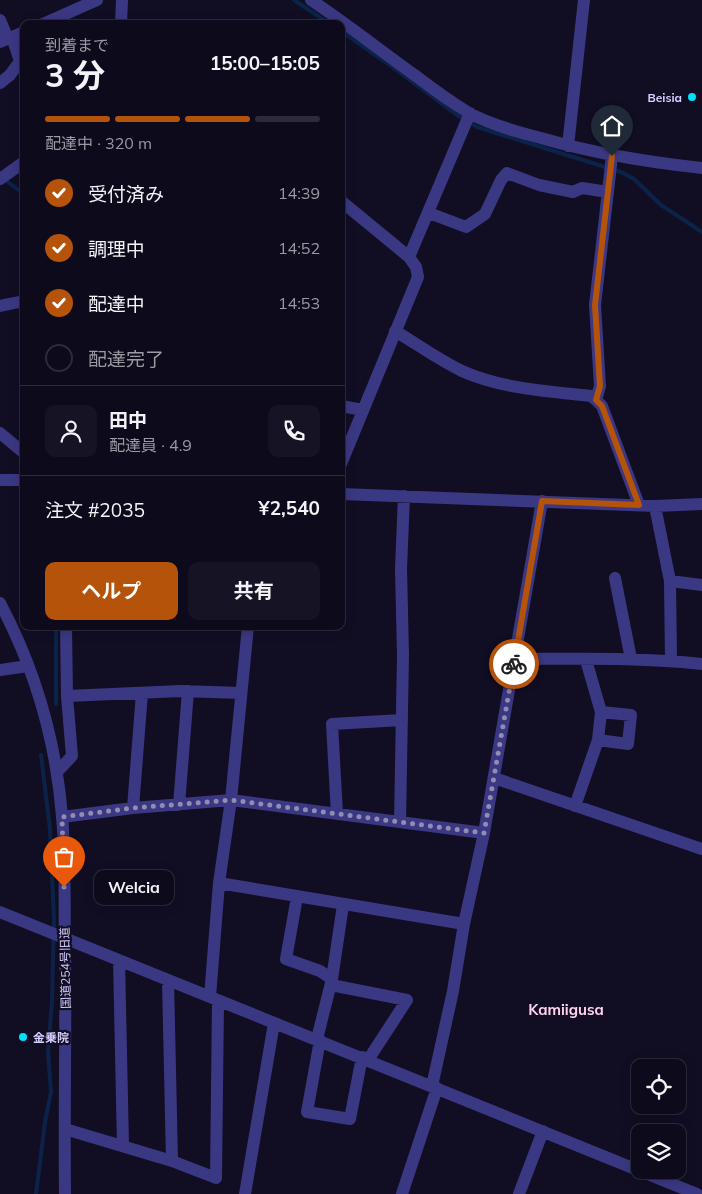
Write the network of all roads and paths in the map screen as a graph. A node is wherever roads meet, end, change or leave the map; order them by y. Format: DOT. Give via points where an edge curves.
graph roads {
  1 [pos="97,0"];
  2 [pos="122,0"];
  3 [pos="311,0"];
  4 [pos="584,0"];
  5 [pos="0,20"];
  6 [pos="52,20"];
  7 [pos="121,20"];
  8 [pos="340,20"];
  9 [pos="345,24"];
  10 [pos="11,38"];
  11 [pos="0,83"];
  12 [pos="470,113"];
  13 [pos="568,146"];
  14 [pos="612,156"];
  15 [pos="20,166"];
  16 [pos="702,168"];
  17 [pos="0,179"];
  18 [pos="608,192"];
  19 [pos="345,204"];
  20 [pos="429,213"];
  21 [pos="409,257"];
  22 [pos="20,302"];
  23 [pos="0,306"];
  24 [pos="395,331"];
  25 [pos="596,400"];
  26 [pos="345,407"];
  27 [pos="363,410"];
  28 [pos="0,433"];
  29 [pos="20,450"];
  30 [pos="345,453"];
  31 [pos="0,480"];
  32 [pos="20,480"];
  33 [pos="345,494"];
  34 [pos="404,496"];
  35 [pos="542,501"];
  36 [pos="702,504"];
  37 [pos="639,505"];
  38 [pos="655,506"];
  39 [pos="615,578"];
  40 [pos="670,581"];
  41 [pos="702,585"];
  42 [pos="0,603"];
  43 [pos="66,630"];
  44 [pos="248,630"];
  45 [pos="515,658"];
  46 [pos="631,659"];
  47 [pos="586,660"];
  48 [pos="671,661"];
  49 [pos="702,664"];
  50 [pos="28,666"];
  51 [pos="0,670"];
  52 [pos="188,691"];
  53 [pos="142,693"];
  54 [pos="241,693"];
  55 [pos="67,696"];
  56 [pos="602,712"];
  57 [pos="402,720"];
  58 [pos="598,740"];
  59 [pos="57,772"];
  60 [pos="494,778"];
  61 [pos="231,800"];
  62 [pos="179,805"];
  63 [pos="575,806"];
  64 [pos="133,808"];
  65 [pos="338,814"];
  66 [pos="62,817"];
  67 [pos="400,822"];
  68 [pos="484,833"];
  69 [pos="702,849"];
  70 [pos="219,883"];
  71 [pos="297,897"];
  72 [pos="343,905"];
  73 [pos="0,912"];
  74 [pos="464,924"];
  75 [pos="57,935"];
  76 [pos="119,960"];
  77 [pos="168,980"];
  78 [pos="331,982"];
  79 [pos="214,999"];
  80 [pos="274,1023"];
  81 [pos="318,1040"];
  82 [pos="365,1059"];
  83 [pos="435,1087"];
  84 [pos="66,1129"];
  85 [pos="543,1131"];
  86 [pos="123,1146"];
  87 [pos="172,1161"];
  88 [pos="66,1194"];
  89 [pos="245,1194"];
  90 [pos="402,1194"];
  91 [pos="519,1194"];
  92 [pos="698,1194"];
  1 -- 6 [label="street"];
  2 -- 7 [label="street"];
  3 -- 8 [label="street"];
  4 -- 13 [label="street"];
  5 -- 10 [label="street"];
  9 -- 12 [label="street"];
  10 -- 11 [label="street" via="20,61"];
  12 -- 13 [label="street"];
  12 -- 20 [label="street"];
  13 -- 14 [label="street"];
  14 -- 16 [label="street"];
  14 -- 18 [label="street"];
  15 -- 17 [label="street"];
  18 -- 20 [label="street" via="582,188 573,192 539,185 507,173 485,214 466,227"];
  18 -- 25 [label="street" via="595,305 600,386"];
  19 -- 21 [label="street"];
  20 -- 21 [label="street"];
  21 -- 24 [label="street" via="418,277"];
  22 -- 23 [label="street"];
  24 -- 25 [label="street" via="461,371 493,382 591,396"];
  24 -- 27 [label="street"];
  25 -- 37 [label="street" via="602,406"];
  26 -- 27 [label="street"];
  27 -- 30 [label="street"];
  28 -- 29 [label="street"];
  31 -- 32 [label="street"];
  33 -- 34 [label="street"];
  34 -- 35 [label="street"];
  34 -- 57 [label="street"];
  35 -- 37 [label="street"];
  35 -- 45 [label="street"];
  36 -- 38 [label="street"];
  37 -- 38 [label="street"];
  38 -- 40 [label="street"];
  39 -- 46 [label="street"];
  40 -- 41 [label="street"];
  40 -- 48 [label="street"];
  42 -- 50 [label="street, 国道254号旧道"];
  43 -- 55 [label="street"];
  44 -- 54 [label="street"];
  45 -- 47 [label="street"];
  45 -- 60 [label="street"];
  46 -- 47 [label="street"];
  46 -- 48 [label="street"];
  47 -- 56 [label="street"];
  48 -- 49 [label="street"];
  50 -- 51 [label="street"];
  50 -- 59 [label="street, 国道254号旧道" via="46,720"];
  52 -- 53 [label="street"];
  52 -- 54 [label="street"];
  52 -- 62 [label="street"];
  53 -- 55 [label="street"];
  53 -- 64 [label="street"];
  54 -- 61 [label="street"];
  55 -- 59 [label="street" via="72,756"];
  56 -- 58 [label="street"];
  56 -- 58 [label="street" via="631,715 628,744"];
  57 -- 65 [label="street" via="332,724"];
  57 -- 67 [label="street"];
  58 -- 63 [label="street"];
  59 -- 66 [label="street, 国道254号旧道"];
  60 -- 63 [label="street"];
  60 -- 68 [label="street"];
  61 -- 62 [label="street"];
  61 -- 65 [label="street"];
  61 -- 70 [label="street"];
  62 -- 64 [label="street"];
  63 -- 69 [label="street"];
  64 -- 66 [label="street"];
  65 -- 67 [label="street"];
  66 -- 75 [label="street, 国道254号旧道"];
  67 -- 68 [label="street"];
  68 -- 74 [label="street"];
  70 -- 71 [label="street"];
  70 -- 79 [label="street"];
  71 -- 72 [label="street"];
  71 -- 78 [label="street" via="286,959 320,971"];
  72 -- 74 [label="street"];
  72 -- 78 [label="street"];
  73 -- 75 [label="street"];
  74 -- 83 [label="street"];
  75 -- 76 [label="street"];
  75 -- 84 [label="street, 国道254号旧道"];
  76 -- 77 [label="street"];
  76 -- 86 [label="street"];
  77 -- 79 [label="street"];
  77 -- 87 [label="street"];
  78 -- 81 [label="street"];
  78 -- 82 [label="street" via="407,1000"];
  79 -- 80 [label="street"];
  79 -- 87 [label="street" via="216,1178"];
  80 -- 81 [label="street"];
  80 -- 89 [label="street"];
  81 -- 82 [label="street"];
  81 -- 82 [label="street" via="307,1112 350,1119"];
  82 -- 83 [label="street"];
  83 -- 85 [label="street"];
  83 -- 90 [label="street"];
  84 -- 86 [label="street"];
  84 -- 88 [label="street, 国道254号旧道"];
  85 -- 91 [label="street"];
  85 -- 92 [label="street"];
  86 -- 87 [label="street"];
}
